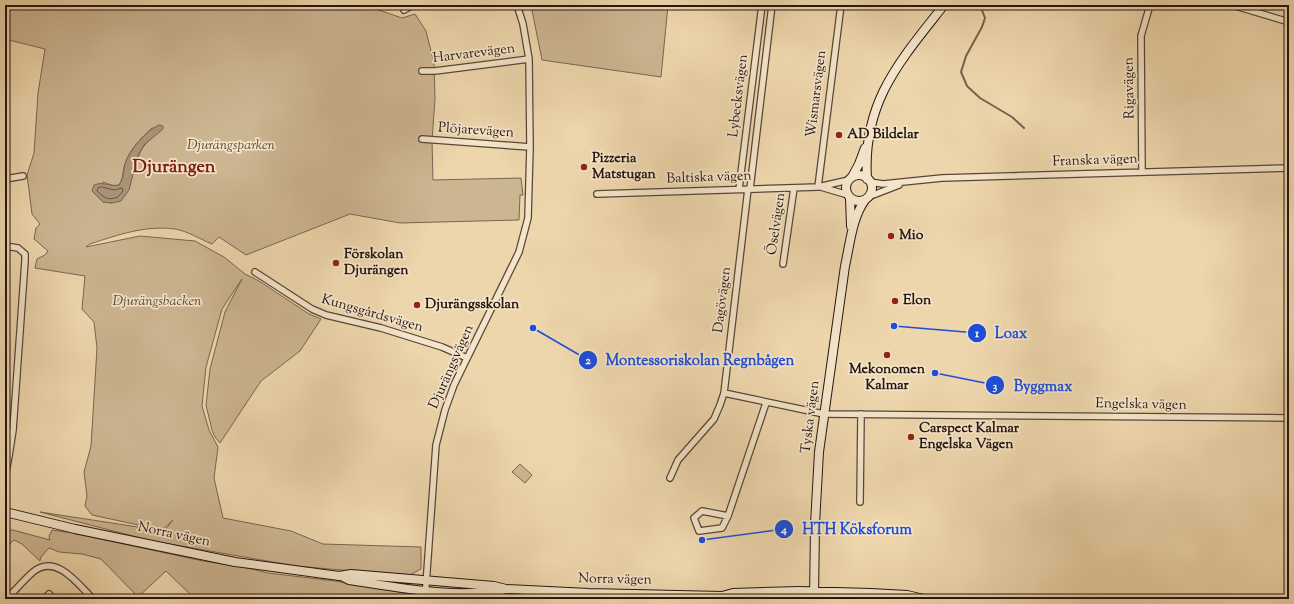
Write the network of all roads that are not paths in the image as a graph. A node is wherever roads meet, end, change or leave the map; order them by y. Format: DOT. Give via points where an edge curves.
graph roads {
  1 [pos="413,5"];
  2 [pos="516,5"];
  3 [pos="762,5"];
  4 [pos="772,5"];
  5 [pos="841,5"];
  6 [pos="944,5"];
  7 [pos="1150,5"];
  8 [pos="1232,5"];
  9 [pos="404,10"];
  10 [pos="1289,22"];
  11 [pos="529,59"];
  12 [pos="422,72"];
  13 [pos="422,139"];
  14 [pos="868,140"];
  15 [pos="530,146"];
  16 [pos="1289,168"];
  17 [pos="1142,172"];
  18 [pos="24,176"];
  19 [pos="5,178"];
  20 [pos="851,178"];
  21 [pos="869,180"];
  22 [pos="903,183"];
  23 [pos="819,187"];
  24 [pos="794,188"];
  25 [pos="739,189"];
  26 [pos="749,189"];
  27 [pos="597,194"];
  28 [pos="849,196"];
  29 [pos="867,199"];
  30 [pos="850,239"];
  31 [pos="5,246"];
  32 [pos="784,264"];
  33 [pos="255,272"];
  34 [pos="467,358"];
  35 [pos="724,394"];
  36 [pos="766,403"];
  37 [pos="824,414"];
  38 [pos="861,414"];
  39 [pos="1289,418"];
  40 [pos="5,477"];
  41 [pos="670,478"];
  42 [pos="860,502"];
  43 [pos="5,512"];
  44 [pos="728,516"];
  45 [pos="339,576"];
  46 [pos="426,580"];
  47 [pos="506,589"];
  48 [pos="425,595"];
  49 [pos="814,595"];
  50 [pos="722,596"];
  51 [pos="7,599"];
  52 [pos="44,599"];
  53 [pos="54,599"];
  54 [pos="94,599"];
  55 [pos="731,599"];
  56 [pos="923,599"];
  57 [pos="948,599"];
  1 -- 9 [label="street"];
  2 -- 11 [label="street, Djurängsvägen" via="523,24"];
  3 -- 25 [label="street, Lybecksvägen"];
  4 -- 26 [label="street, Lybecksvägen"];
  5 -- 23 [label="street, Wismarsvägen"];
  6 -- 14 [label="main road" via="890,76 881,95"];
  7 -- 17 [label="street, Rigavägen" via="1141,36"];
  8 -- 10 [label="street"];
  11 -- 12 [label="street, Harvarevägen"];
  11 -- 15 [label="street, Djurängsvägen"];
  13 -- 15 [label="street, Plöjarevägen"];
  14 -- 20 [label="main road"];
  14 -- 21 [label="main road" via="866,166"];
  15 -- 34 [label="street, Djurängsvägen" via="528,218 519,252"];
  16 -- 17 [label="street, Franska vägen"];
  17 -- 22 [label="street, Franska vägen" via="942,178"];
  18 -- 19 [label="street"];
  20 -- 21 [label="main road" via="861,176"];
  20 -- 23 [label="street, Baltiska vägen"];
  20 -- 28 [label="main road" via="846,188"];
  21 -- 22 [label="street, Franska vägen" via="883,184"];
  21 -- 29 [label="main road" via="872,189"];
  22 -- 29 [label="street, Franska vägen"];
  23 -- 24 [label="street, Baltiska vägen"];
  23 -- 28 [label="street, Baltiska vägen"];
  24 -- 26 [label="street, Baltiska vägen"];
  24 -- 32 [label="street, Öselvägen"];
  25 -- 26 [label="street, Baltiska vägen"];
  25 -- 27 [label="street, Baltiska vägen"];
  26 -- 35 [label="street, Dagövägen"];
  28 -- 29 [label="main road" via="856,201"];
  28 -- 30 [label="main road, Tyska vägen"];
  29 -- 30 [label="main road, Tyska vägen" via="858,213"];
  30 -- 37 [label="main road, Tyska vägen"];
  31 -- 40 [label="street" via="18,248 24,254 25,261 13,430"];
  33 -- 34 [label="street, Kungsgårdsvägen" via="312,309 326,315 381,328 442,347"];
  34 -- 46 [label="street, Djurängsvägen" via="445,410 436,445"];
  35 -- 36 [label="street"];
  35 -- 41 [label="street, Dagövägen" via="714,419 678,460"];
  36 -- 37 [label="street"];
  36 -- 44 [label="street"];
  37 -- 38 [label="street, Engelska vägen"];
  37 -- 49 [label="main road, Tyska vägen" via="819,452"];
  38 -- 39 [label="street, Engelska vägen"];
  38 -- 42 [label="street"];
  43 -- 45 [label="main road, Norra vägen" via="235,562"];
  44 -- 44 [label="street" via="702,512 694,518 699,530 722,528"];
  45 -- 46 [label="main road, Norra vägen" via="351,574"];
  45 -- 48 [label="main road, Norra vägen"];
  46 -- 47 [label="main road, Norra vägen"];
  46 -- 48 [label="street, Djurängsvägen"];
  47 -- 48 [label="main road, Norra vägen"];
  47 -- 50 [label="main road, Norra vägen"];
  49 -- 50 [label="main road, Norra vägen" via="733,593"];
  49 -- 56 [label="main road, Norra vägen" via="907,595"];
  50 -- 55 [label="main road, Norra vägen"];
  51 -- 54 [label="street" via="34,571 44,566 56,566 66,572"];
  52 -- 53 [label="street" via="49,594"];
  56 -- 57 [label="main road, Norra vägen"];
}
